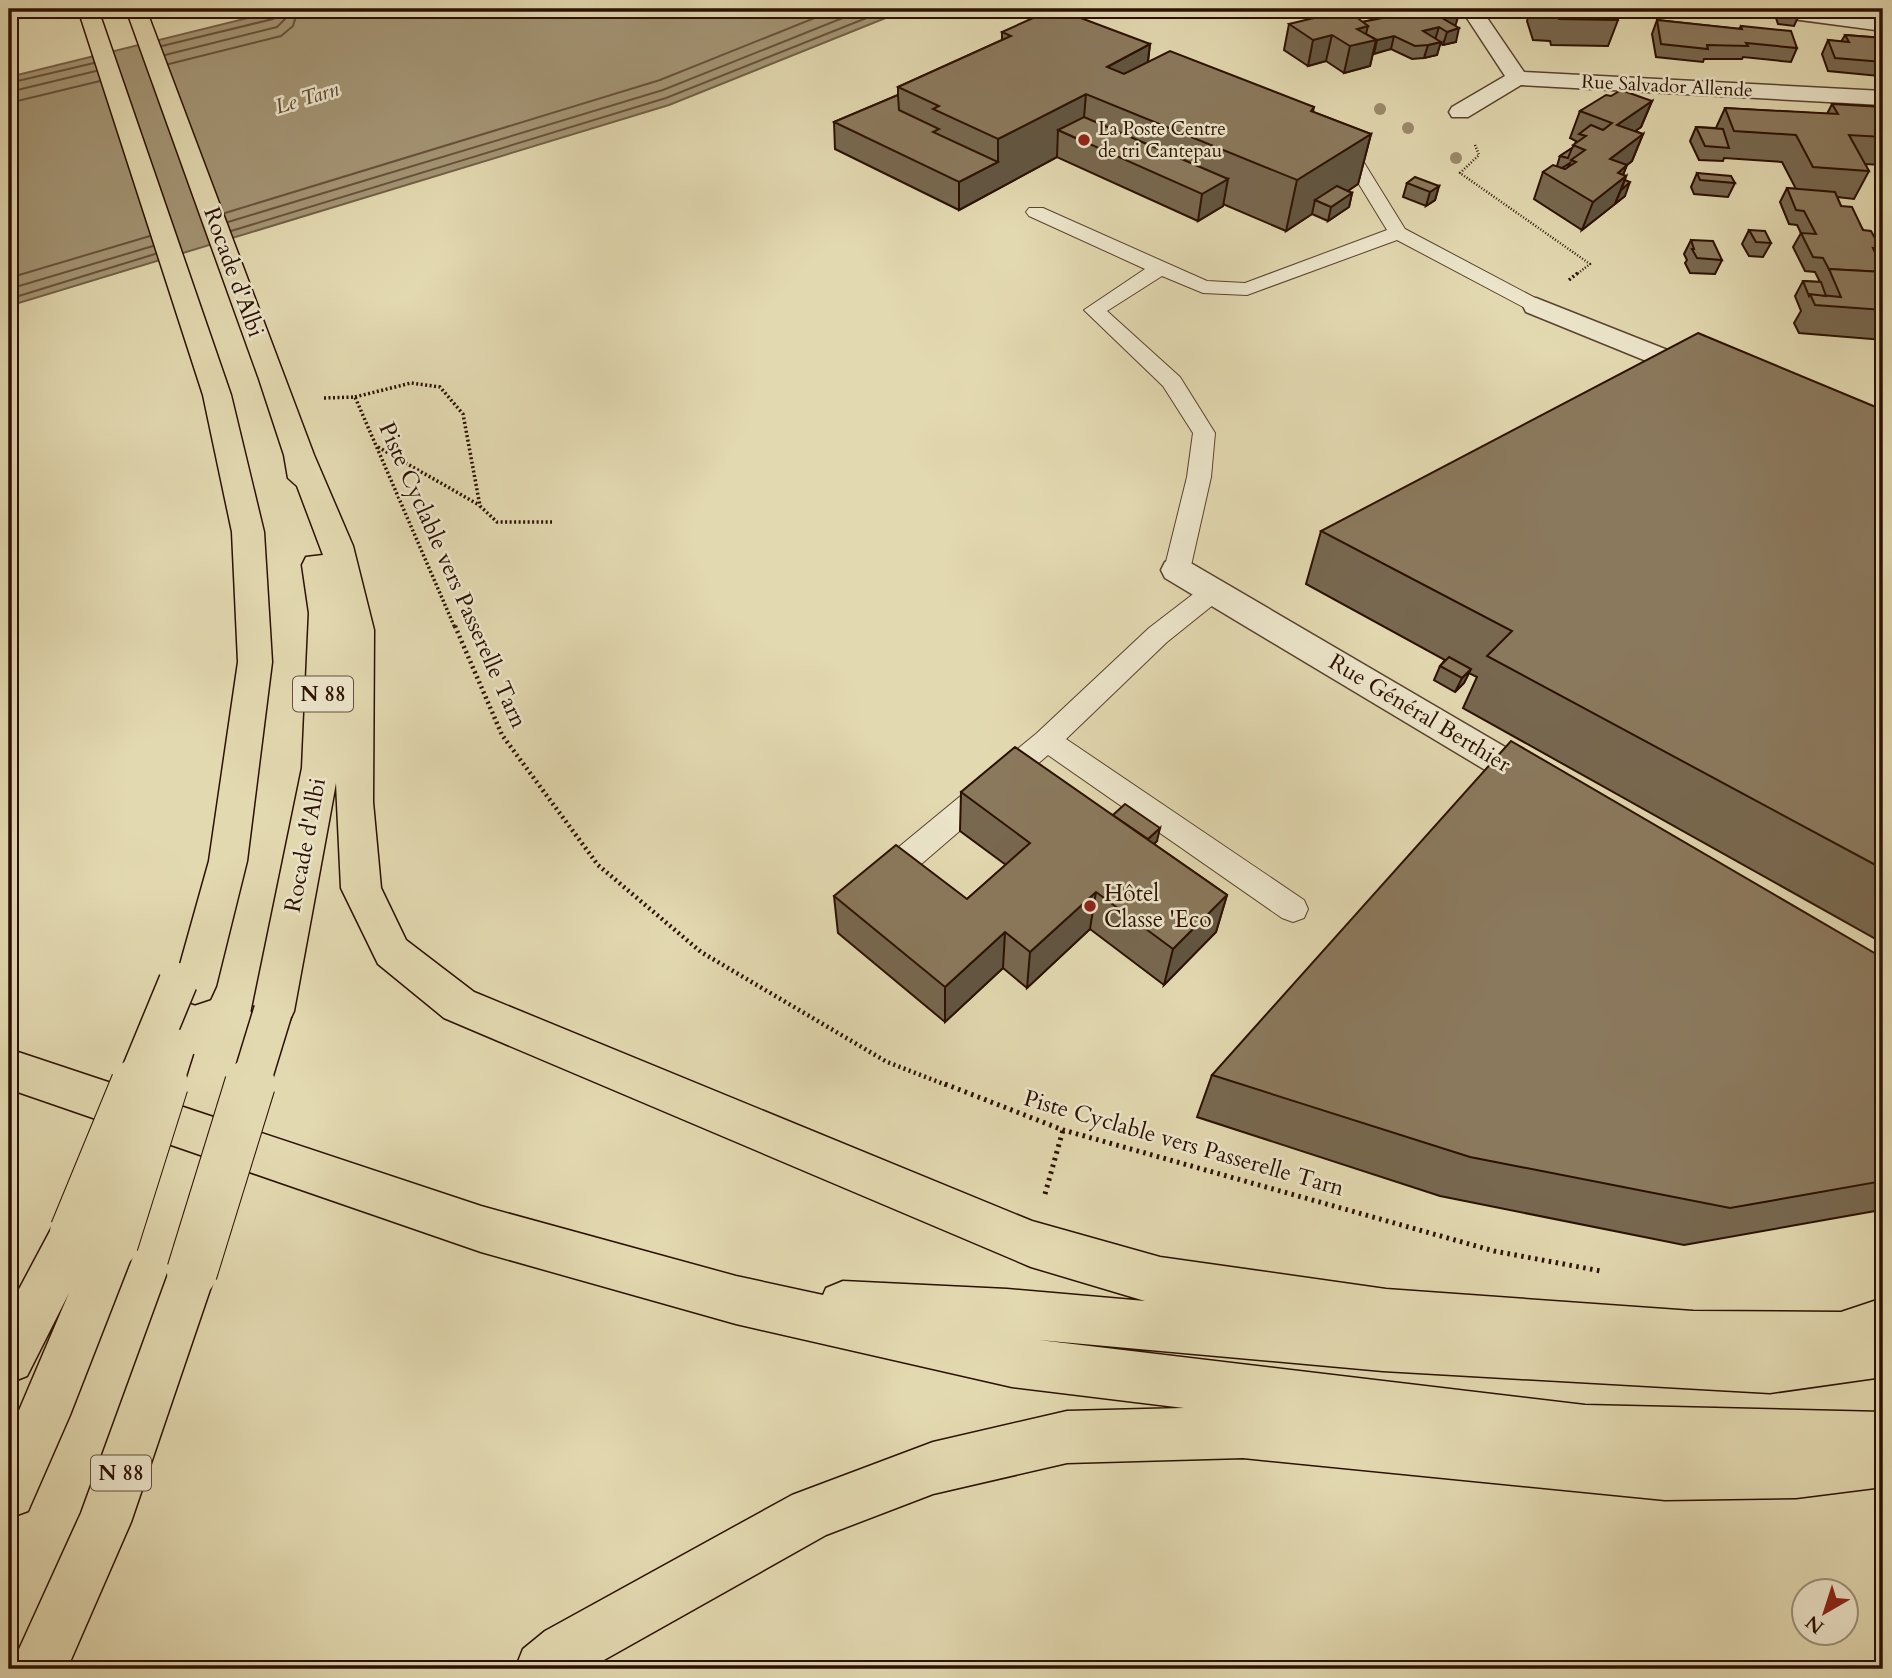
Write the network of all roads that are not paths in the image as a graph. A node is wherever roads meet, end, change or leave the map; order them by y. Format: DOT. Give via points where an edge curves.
graph roads {
  1 [pos="88,9"];
  2 [pos="136,9"];
  3 [pos="1471,9"];
  4 [pos="1762,9"];
  5 [pos="1883,25"];
  6 [pos="1517,78"];
  7 [pos="1883,98"];
  8 [pos="1460,112"];
  9 [pos="1330,135"];
  10 [pos="1036,212"];
  11 [pos="1398,233"];
  12 [pos="1160,268"];
  13 [pos="1536,306"];
  14 [pos="1726,383"];
  15 [pos="299,455"];
  16 [pos="1177,569"];
  17 [pos="1214,591"];
  18 [pos="1047,740"];
  19 [pos="1570,803"];
  20 [pos="894,869"];
  21 [pos="1293,909"];
  22 [pos="9,1069"];
  23 [pos="94,1237"];
  24 [pos="736,1300"];
  25 [pos="1883,1323"];
  26 [pos="1883,1352"];
  27 [pos="9,1358"];
  28 [pos="1883,1438"];
  29 [pos="1883,1461"];
  30 [pos="9,1492"];
  31 [pos="38,1669"];
  32 [pos="542,1669"];
  1 -- 23 [label="highway, bridge" via="217,395 248,532 255,662 228,861"];
  2 -- 15 [label="highway, Rocade d'Albi / N 88"];
  3 -- 6 [label="street"];
  4 -- 5 [label="street"];
  6 -- 7 [label="street, Rue Salvador Allende"];
  6 -- 8 [label="street"];
  9 -- 11 [label="lane" via="1343,141"];
  10 -- 12 [label="lane"];
  11 -- 12 [label="lane" via="1247,289 1203,287"];
  11 -- 13 [label="lane"];
  12 -- 16 [label="lane" via="1094,310 1172,382 1204,433 1199,477"];
  13 -- 14 [label="street"];
  15 -- 25 [label="highway" via="337,546 357,630 354,802 361,888 392,952 459,1005 1031,1244 1160,1281 1386,1312 1693,1336 1841,1337"];
  15 -- 31 [label="highway, Rocade d'Albi / N 88, bridge" via="326,613 320,768 273,1011 192,1272 104,1522"];
  16 -- 17 [label="street, Rue Général Berthier"];
  17 -- 18 [label="lane" via="1158,635"];
  17 -- 19 [label="street, Rue Général Berthier"];
  18 -- 20 [label="lane"];
  18 -- 21 [label="lane"];
  22 -- 24 [label="highway" via="481,1228"];
  23 -- 27 [label="highway"];
  23 -- 30 [label="highway" via="44,1415"];
  24 -- 26 [label="highway" via="1007,1313 1383,1346 1770,1368"];
  24 -- 28 [label="highway" via="1012,1362 1571,1429"];
  29 -- 32 [label="highway" via="1796,1472 1665,1474 1244,1432 1067,1437 933,1468 811,1514 565,1651"];
}
